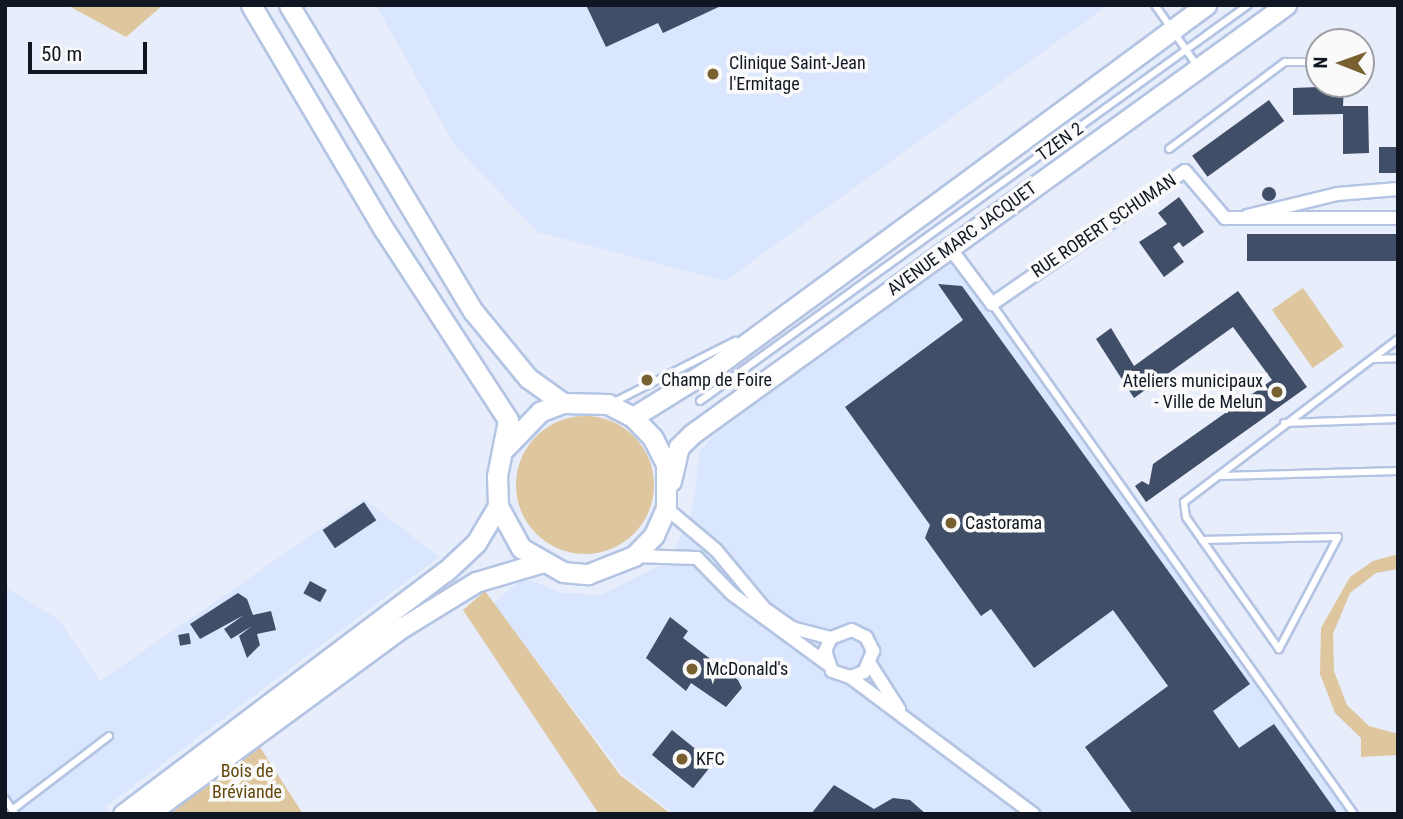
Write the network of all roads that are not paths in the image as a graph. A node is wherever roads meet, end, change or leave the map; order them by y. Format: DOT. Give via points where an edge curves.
graph roads {
  1 [pos="251,5"];
  2 [pos="289,5"];
  3 [pos="1155,5"];
  4 [pos="1206,5"];
  5 [pos="1248,5"];
  6 [pos="1286,5"];
  7 [pos="1172,31"];
  8 [pos="1305,62"];
  9 [pos="1199,68"];
  10 [pos="1169,149"];
  11 [pos="1398,190"];
  12 [pos="1398,218"];
  13 [pos="1242,219"];
  14 [pos="950,248"];
  15 [pos="992,304"];
  16 [pos="769,326"];
  17 [pos="1398,339"];
  18 [pos="1398,358"];
  19 [pos="1371,359"];
  20 [pos="700,401"];
  21 [pos="564,403"];
  22 [pos="608,404"];
  23 [pos="633,417"];
  24 [pos="1398,419"];
  25 [pos="1283,423"];
  26 [pos="505,448"];
  27 [pos="1398,471"];
  28 [pos="1221,476"];
  29 [pos="667,501"];
  30 [pos="498,506"];
  31 [pos="1202,540"];
  32 [pos="634,556"];
  33 [pos="540,562"];
  34 [pos="414,609"];
  35 [pos="831,638"];
  36 [pos="870,664"];
  37 [pos="828,666"];
  38 [pos="850,677"];
  39 [pos="914,725"];
  40 [pos="109,736"];
  41 [pos="5,799"];
  42 [pos="13,812"];
  43 [pos="123,814"];
  44 [pos="148,814"];
  45 [pos="1034,814"];
  46 [pos="1354,814"];
  1 -- 26 [label="main road" via="383,228 493,391 508,420"];
  2 -- 21 [label="main road" via="473,311 528,378"];
  3 -- 7 [label="lane"];
  4 -- 7 [label="main road"];
  5 -- 20 [label="lane, TZEN 2"];
  6 -- 9 [label="main road, AVENUE MARC JACQUET"];
  7 -- 9 [label="lane"];
  7 -- 16 [label="main road"];
  8 -- 10 [label="lane" via="1285,62"];
  9 -- 14 [label="main road, AVENUE MARC JACQUET"];
  11 -- 13 [label="street" via="1337,194 1277,205"];
  12 -- 13 [label="street, RUE ROBERT SCHUMAN"];
  13 -- 15 [label="street, RUE ROBERT SCHUMAN" via="1225,218 1213,210 1185,171"];
  14 -- 15 [label="street"];
  14 -- 29 [label="main road, AVENUE MARC JACQUET" via="692,434 679,447"];
  15 -- 46 [label="lane"];
  16 -- 22 [label="lane"];
  16 -- 23 [label="main road" via="682,390"];
  17 -- 19 [label="lane"];
  18 -- 19 [label="lane"];
  19 -- 25 [label="lane"];
  21 -- 22 [label="main road"];
  21 -- 26 [label="main road" via="540,412"];
  22 -- 23 [label="main road"];
  23 -- 29 [label="main road" via="653,438 666,464"];
  24 -- 25 [label="lane"];
  25 -- 28 [label="lane"];
  26 -- 30 [label="main road" via="497,476"];
  27 -- 28 [label="lane"];
  28 -- 31 [label="lane" via="1184,502 1185,517"];
  29 -- 32 [label="main road" via="654,535"];
  29 -- 35 [label="street" via="765,609 792,628"];
  30 -- 33 [label="main road" via="514,538"];
  30 -- 34 [label="main road" via="476,543"];
  31 -- 31 [label="lane" via="1279,649 1338,537 1311,538"];
  32 -- 33 [label="main road" via="588,574"];
  32 -- 37 [label="street" via="697,558 732,594"];
  33 -- 34 [label="main road" via="476,582"];
  34 -- 43 [label="main road"];
  34 -- 44 [label="main road"];
  35 -- 36 [label="street" via="844,630 860,632 870,643"];
  35 -- 37 [label="street" via="825,651"];
  36 -- 38 [label="street"];
  36 -- 39 [label="street"];
  37 -- 38 [label="street"];
  38 -- 39 [label="street"];
  39 -- 45 [label="street"];
  40 -- 42 [label="lane"];
  41 -- 42 [label="lane"];
}
